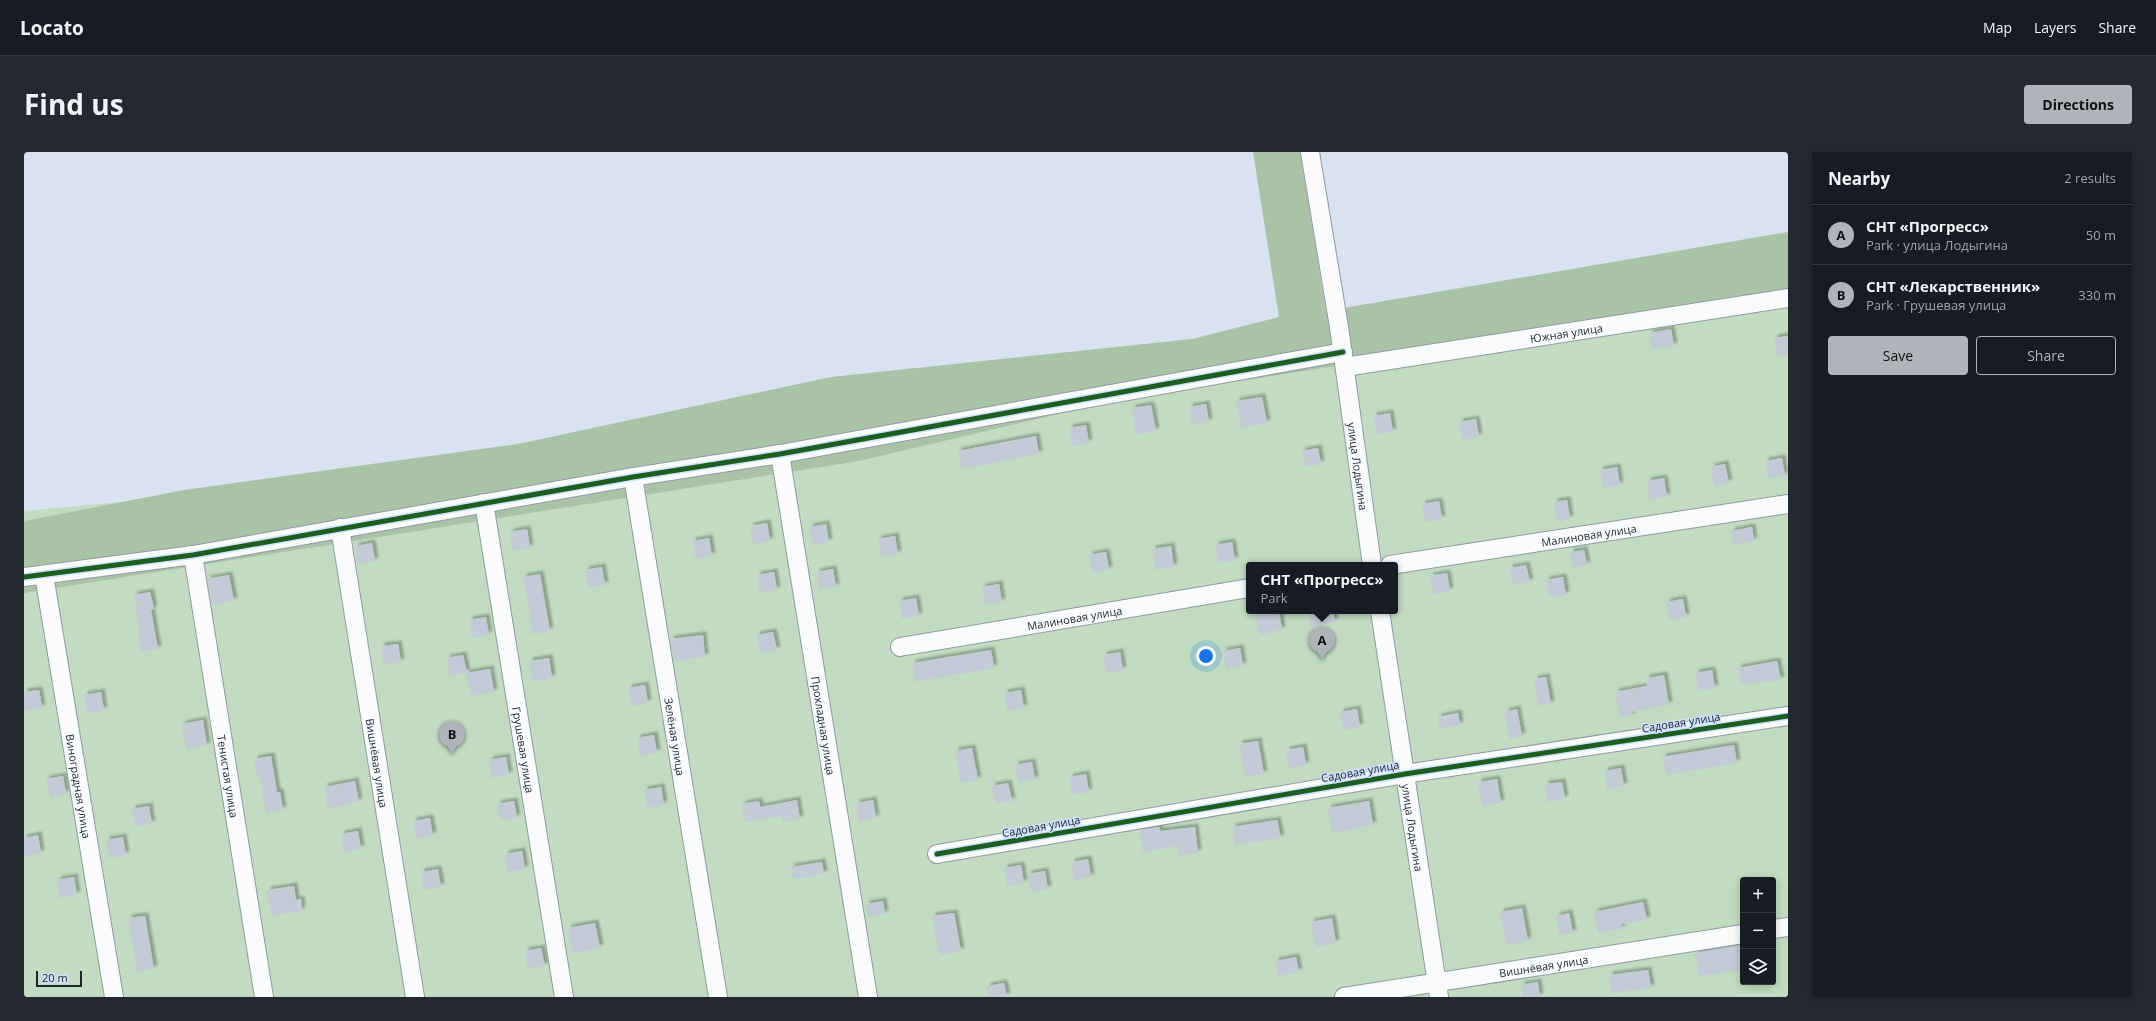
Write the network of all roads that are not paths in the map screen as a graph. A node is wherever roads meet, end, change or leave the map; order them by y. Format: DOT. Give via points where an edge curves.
graph roads {
  1 [pos="1310,152"];
  2 [pos="1788,298"];
  3 [pos="1344,360"];
  4 [pos="780,454"];
  5 [pos="633,477"];
  6 [pos="484,503"];
  7 [pos="1788,504"];
  8 [pos="340,528"];
  9 [pos="193,554"];
  10 [pos="1372,562"];
  11 [pos="1398,564"];
  12 [pos="44,574"];
  13 [pos="24,577"];
  14 [pos="1246,589"];
  15 [pos="1380,614"];
  16 [pos="900,647"];
  17 [pos="1788,716"];
  18 [pos="1405,774"];
  19 [pos="937,854"];
  20 [pos="1788,927"];
  21 [pos="1776,929"];
  22 [pos="1740,935"];
  23 [pos="1438,990"];
  24 [pos="114,997"];
  25 [pos="264,997"];
  26 [pos="415,997"];
  27 [pos="564,997"];
  28 [pos="718,997"];
  29 [pos="868,997"];
  30 [pos="1344,997"];
  1 -- 3 [label="street, улица Лодыгина"];
  2 -- 3 [label="street, Южная улица"];
  3 -- 4 [label="street, Южная улица"];
  3 -- 10 [label="street, улица Лодыгина"];
  4 -- 5 [label="street, Южная улица"];
  4 -- 29 [label="street, Прохладная улица"];
  5 -- 6 [label="street, Южная улица"];
  5 -- 28 [label="street, Зелёная улица"];
  6 -- 8 [label="street, Южная улица"];
  6 -- 27 [label="street, Грушевая улица"];
  7 -- 11 [label="street, Малиновая улица"];
  8 -- 9 [label="street, Южная улица"];
  8 -- 26 [label="street, Вишнёвая улица"];
  9 -- 12 [label="street, Южная улица"];
  9 -- 25 [label="street, Тенистая улица"];
  12 -- 13 [label="street, Южная улица"];
  12 -- 24 [label="street, Виноградная улица"];
  14 -- 16 [label="street, Малиновая улица"];
  15 -- 18 [label="street, улица Лодыгина"];
  17 -- 18 [label="street, Садовая улица"];
  18 -- 19 [label="street, Садовая улица"];
  18 -- 23 [label="street, улица Лодыгина"];
  20 -- 21 [label="street"];
  22 -- 23 [label="street, Вишнёвая улица"];
  23 -- 30 [label="street, Вишнёвая улица"];
}
